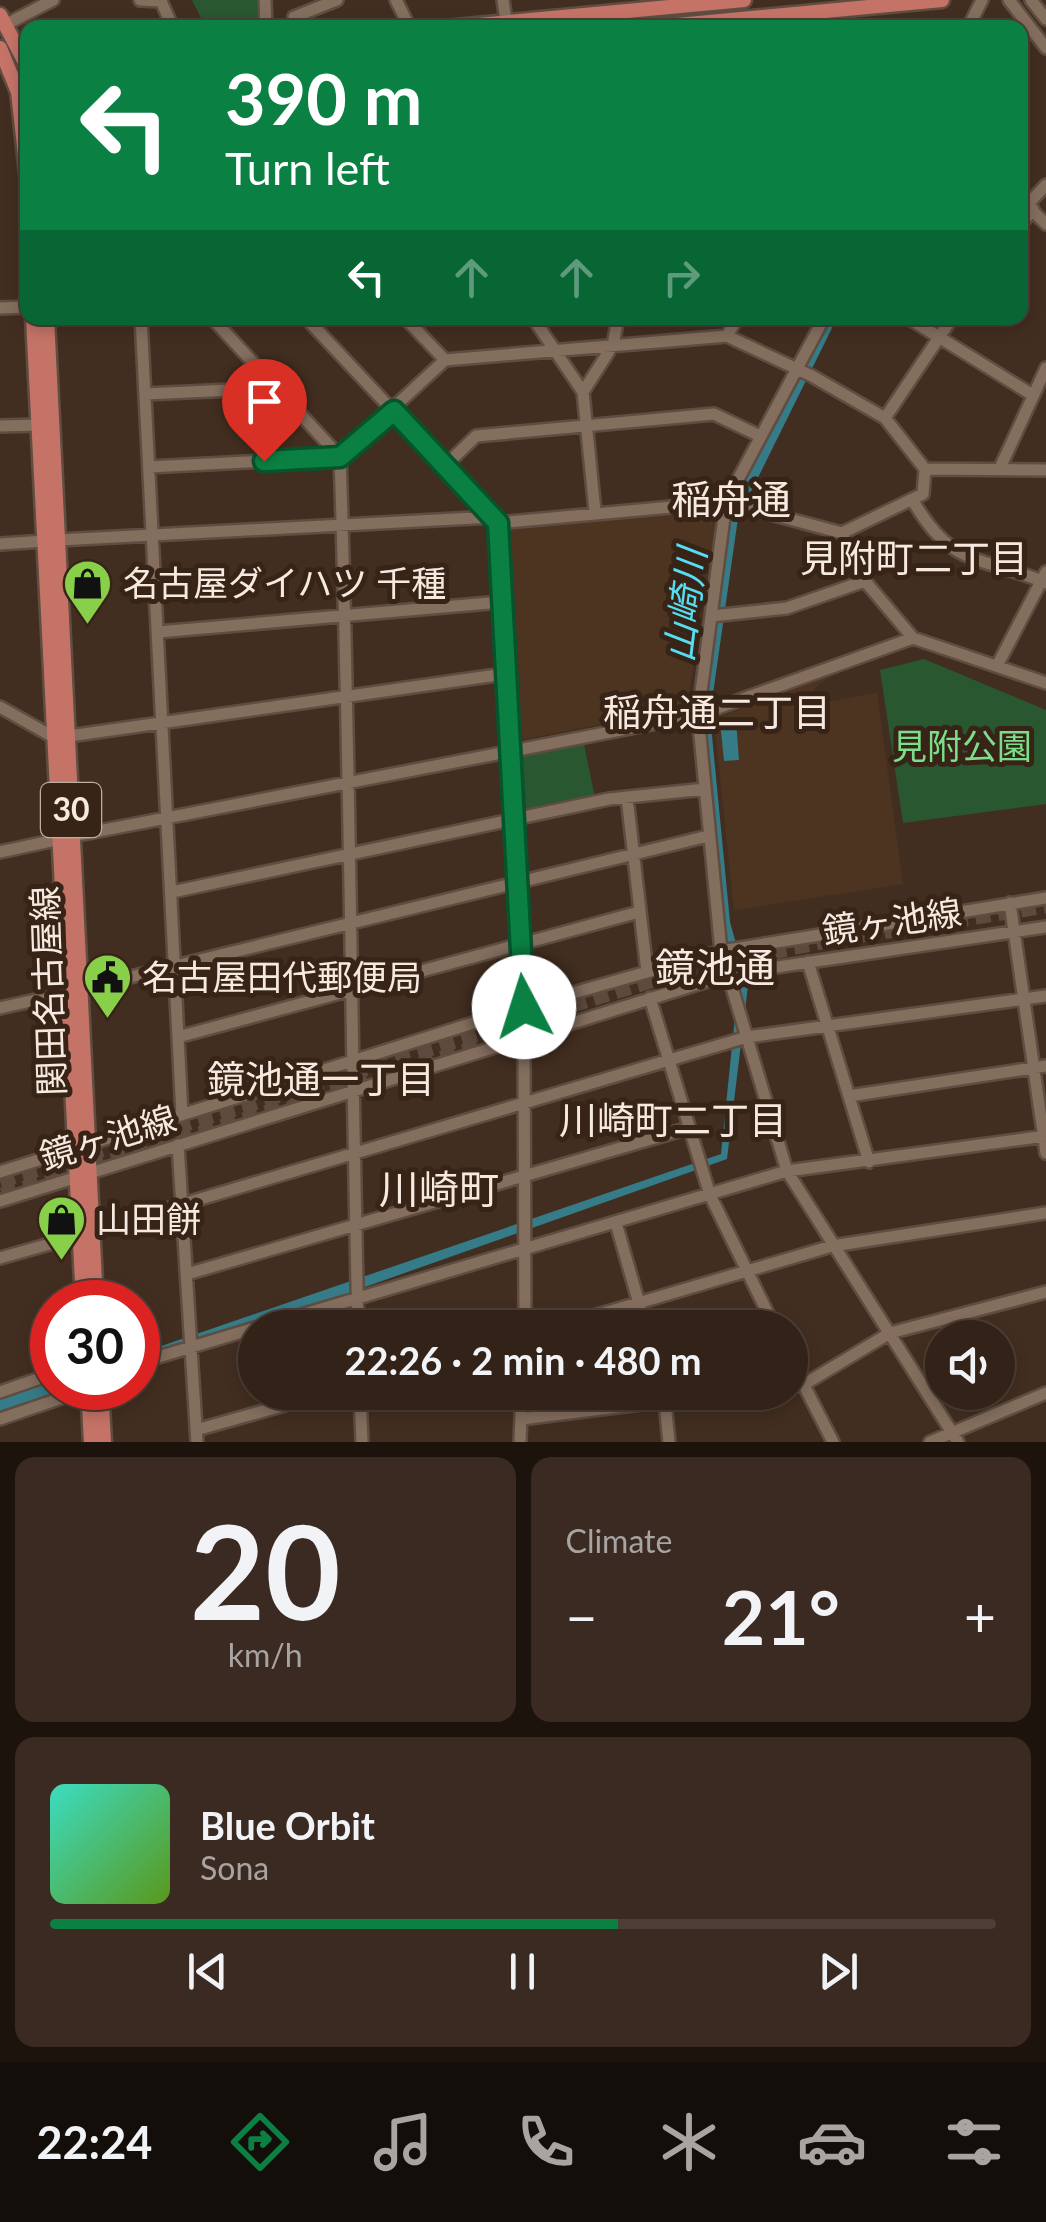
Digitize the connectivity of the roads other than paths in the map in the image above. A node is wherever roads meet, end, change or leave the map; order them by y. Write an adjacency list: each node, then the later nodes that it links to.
1 (54, 0): 11 (street)
2 (140, 0): 12 (street)
3 (338, 0): 13 (street)
4 (744, 0): 8 (main road)
5 (942, 0): 15 (main road)
6 (1009, 0): 16 (street)
7 (1031, 0): 10 (street)
8 (672, 3): 9 (main road)
9 (589, 7): 14 (main road)
10 (1046, 19)
11 (3, 20): 20 (main road)
12 (170, 20)
13 (294, 20)
14 (512, 20)
15 (734, 20)
16 (1024, 20)
17 (1028, 25): 19 (street)
18 (0, 48): 21 (main road)
19 (1046, 48)
20 (20, 54)
21 (4, 70)
22 (1046, 185): 23 (street)
23 (1028, 203)
24 (1028, 205): 25 (street)
25 (1046, 224)
26 (34, 325): 52 (main road, 関田名古屋線 / 30)
27 (48, 325): 68 (main road, 関田名古屋線 / 30)
28 (140, 325): 47 (street)
29 (218, 325): 43 (street)
30 (313, 325): 49 (street)
31 (412, 325): 42 (street)
32 (537, 325): 41 (street)
33 (617, 325): 40 (street)
34 (733, 325): 39 (street)
35 (820, 325): 45 (street)
36 (921, 325): 38 (street)
37 (947, 325): 38 (street)
38 (939, 335): 48 (street); 50 (street)
39 (727, 336): 40 (street); 45 (street)
40 (613, 345): 41 (street); 46 (street)
41 (552, 351): 42 (street); 46 (street)
42 (445, 360): 49 (street)
43 (254, 364): 47 (street); 55 (street)
44 (1046, 368): 48 (street)
45 (798, 369): 50 (street); 54 (street)
46 (583, 392): 53 (street)
47 (145, 394): 57 (street)
48 (1031, 394): 58 (street)
49 (394, 411): 55 (street); 56 (street)
50 (884, 418): 59 (street)
51 (0, 426): 52 (street)
52 (39, 426): 68 (main road, 関田名古屋線 / 30)
53 (588, 426): 54 (street); 56 (street); 63 (street)
54 (760, 436): 62 (street)
55 (340, 457): 57 (street); 65 (street)
56 (445, 466): 64 (street)
57 (149, 467): 66 (street)
58 (1000, 468): 59 (street); 60 (street)
59 (926, 469): 61 (street)
60 (1046, 470)
61 (912, 499): 67 (street); 70 (street)
62 (726, 502): 63 (street); 67 (street); 74 (street)
63 (594, 511): 64 (street)
64 (496, 520): 65 (street); 72 (street)
65 (342, 525): 66 (street); 73 (street)
66 (152, 533): 68 (street); 75 (street)
67 (842, 533): 71 (street)
68 (52, 541): 69 (street); 84 (main road, 関田名古屋線 / 30)
69 (0, 544)
70 (1044, 578): 77 (street)
71 (865, 582): 74 (street); 76 (street)
72 (501, 602): 73 (street); 78 (street)
73 (346, 616): 75 (street); 80 (street)
74 (712, 616): 82 (street)
75 (158, 632): 83 (street)
76 (913, 638): 77 (street); 82 (street)
77 (998, 664): 79 (street)
78 (504, 674): 80 (street); 85 (street)
79 (1046, 683)
80 (348, 696): 83 (street); 86 (street)
81 (0, 707): 84 (street)
82 (703, 713): 85 (street); 87 (street)
83 (163, 722): 84 (street); 89 (street)
84 (61, 737): 92 (main road, 関田名古屋線 / 30)
85 (510, 752): 86 (street); 90 (street)
86 (351, 784): 89 (street); 94 (street)
87 (705, 789): 88 (street); 91 (street)
88 (627, 797): 90 (street); 95 (street)
89 (169, 819): 92 (street); 97 (street)
90 (511, 822): 94 (street); 96 (street)
91 (708, 836): 95 (street); 105 (street)
92 (66, 838): 93 (street); 111 (main road, 関田名古屋線 / 30)
93 (0, 852)
94 (352, 854): 97 (street); 101 (street)
95 (632, 854): 96 (street); 100 (street)
96 (516, 884): 101 (street); 104 (street)
97 (172, 892): 107 (street)
98 (1046, 898): 99 (street, 鏡ヶ池線)
99 (1010, 904): 103 (street); 105 (street, 鏡ヶ池線)
100 (639, 912): 104 (street); 108 (street)
101 (352, 922): 107 (street); 110 (street)
102 (1046, 927): 103 (street, 鏡ヶ池線)
103 (1014, 932): 106 (street, 鏡ヶ池線); 114 (street)
104 (519, 944): 110 (street); 115 (street)
105 (722, 951): 108 (street, 鏡ヶ池線); 109 (street)
106 (808, 962): 109 (street, 鏡ヶ池線); 117 (street)
107 (175, 967): 111 (street); 119 (street)
108 (647, 972): 115 (street, 鏡ヶ池線)
109 (730, 974): 113 (street, 鏡ヶ池線); 120 (street)
110 (352, 990): 119 (street); 122 (street)
111 (74, 991): 116 (street); 130 (main road, 関田名古屋線 / 30)
112 (1046, 996): 114 (street)
113 (650, 998): 118 (street, 鏡ヶ池線); 121 (street)
114 (1023, 999): 117 (street); 123 (street)
115 (524, 1007): 122 (street, 鏡ヶ池線)
116 (0, 1008)
117 (826, 1028): 120 (street); 125 (street)
118 (524, 1036): 124 (street, 鏡ヶ池線); 126 (street)
119 (178, 1037): 127 (street)
120 (746, 1037): 121 (street); 136 (street)
121 (671, 1061): 126 (street); 128 (street)
122 (353, 1063): 124 (street); 127 (street, 鏡ヶ池線)
123 (1040, 1067): 125 (street); 129 (street)
124 (352, 1092): 131 (street, 鏡ヶ池線); 132 (street)
125 (849, 1096): 134 (street)
126 (524, 1106): 132 (street); 138 (street)
127 (182, 1115): 130 (street, 鏡ヶ池線)
128 (689, 1128): 138 (street); 139 (street)
129 (1045, 1136): 133 (street); 134 (street)
130 (79, 1145): 135 (street, 鏡ヶ池線); 137 (main road, 関田名古屋線 / 30)
131 (178, 1145): 137 (street, 鏡ヶ池線); 141 (street)
132 (352, 1154): 141 (street); 144 (street)
133 (1046, 1154)
134 (869, 1162): 136 (street)
135 (0, 1172)
136 (788, 1172): 139 (street); 146 (street)
137 (81, 1175): 140 (street, 鏡ヶ池線); 145 (main road, 関田名古屋線 / 30)
138 (525, 1178): 144 (street); 147 (street)
139 (710, 1195): 143 (street); 149 (street)
140 (0, 1201)
141 (181, 1204): 145 (street); 150 (street)
142 (1046, 1213): 146 (street)
143 (616, 1223): 147 (street); 155 (street)
144 (356, 1225): 150 (street); 154 (street)
145 (85, 1233): 148 (street); 151 (main road, 関田名古屋線 / 30); 152 (main road, 関田名古屋線 / 30)
146 (832, 1246): 149 (street); 163 (street)
147 (526, 1250): 154 (street); 158 (street)
148 (0, 1258)
149 (747, 1269): 155 (street); 161 (street)
150 (187, 1274): 164 (street)
151 (83, 1280)
152 (92, 1280)
153 (1046, 1292): 163 (street)
154 (357, 1298): 156 (street); 157 (street)
155 (639, 1302): 159 (street); 160 (street)
156 (317, 1310)
157 (357, 1310)
158 (525, 1310)
159 (613, 1310)
160 (641, 1310)
161 (766, 1310)
162 (238, 1333): 164 (street)
163 (890, 1333): 166 (street); 181 (street)
164 (191, 1347): 165 (street); 182 (street)
165 (160, 1356)
166 (808, 1378)
167 (30, 1382): 168 (street)
168 (0, 1392)
169 (1046, 1393): 181 (street)
170 (808, 1403): 188 (street)
171 (30, 1409): 179 (street)
172 (92, 1410): 183 (main road)
173 (97, 1410): 184 (main road)
174 (275, 1410): 182 (street)
175 (361, 1410): 185 (street)
176 (521, 1410): 180 (street)
177 (584, 1410): 180 (street)
178 (666, 1410): 187 (street)
179 (0, 1419)
180 (521, 1420): 186 (street)
181 (950, 1430): 189 (street); 190 (street)
182 (196, 1436)
183 (91, 1442)
184 (104, 1442)
185 (362, 1442)
186 (520, 1442)
187 (669, 1442)
188 (833, 1442)
189 (930, 1442)
190 (958, 1442)

